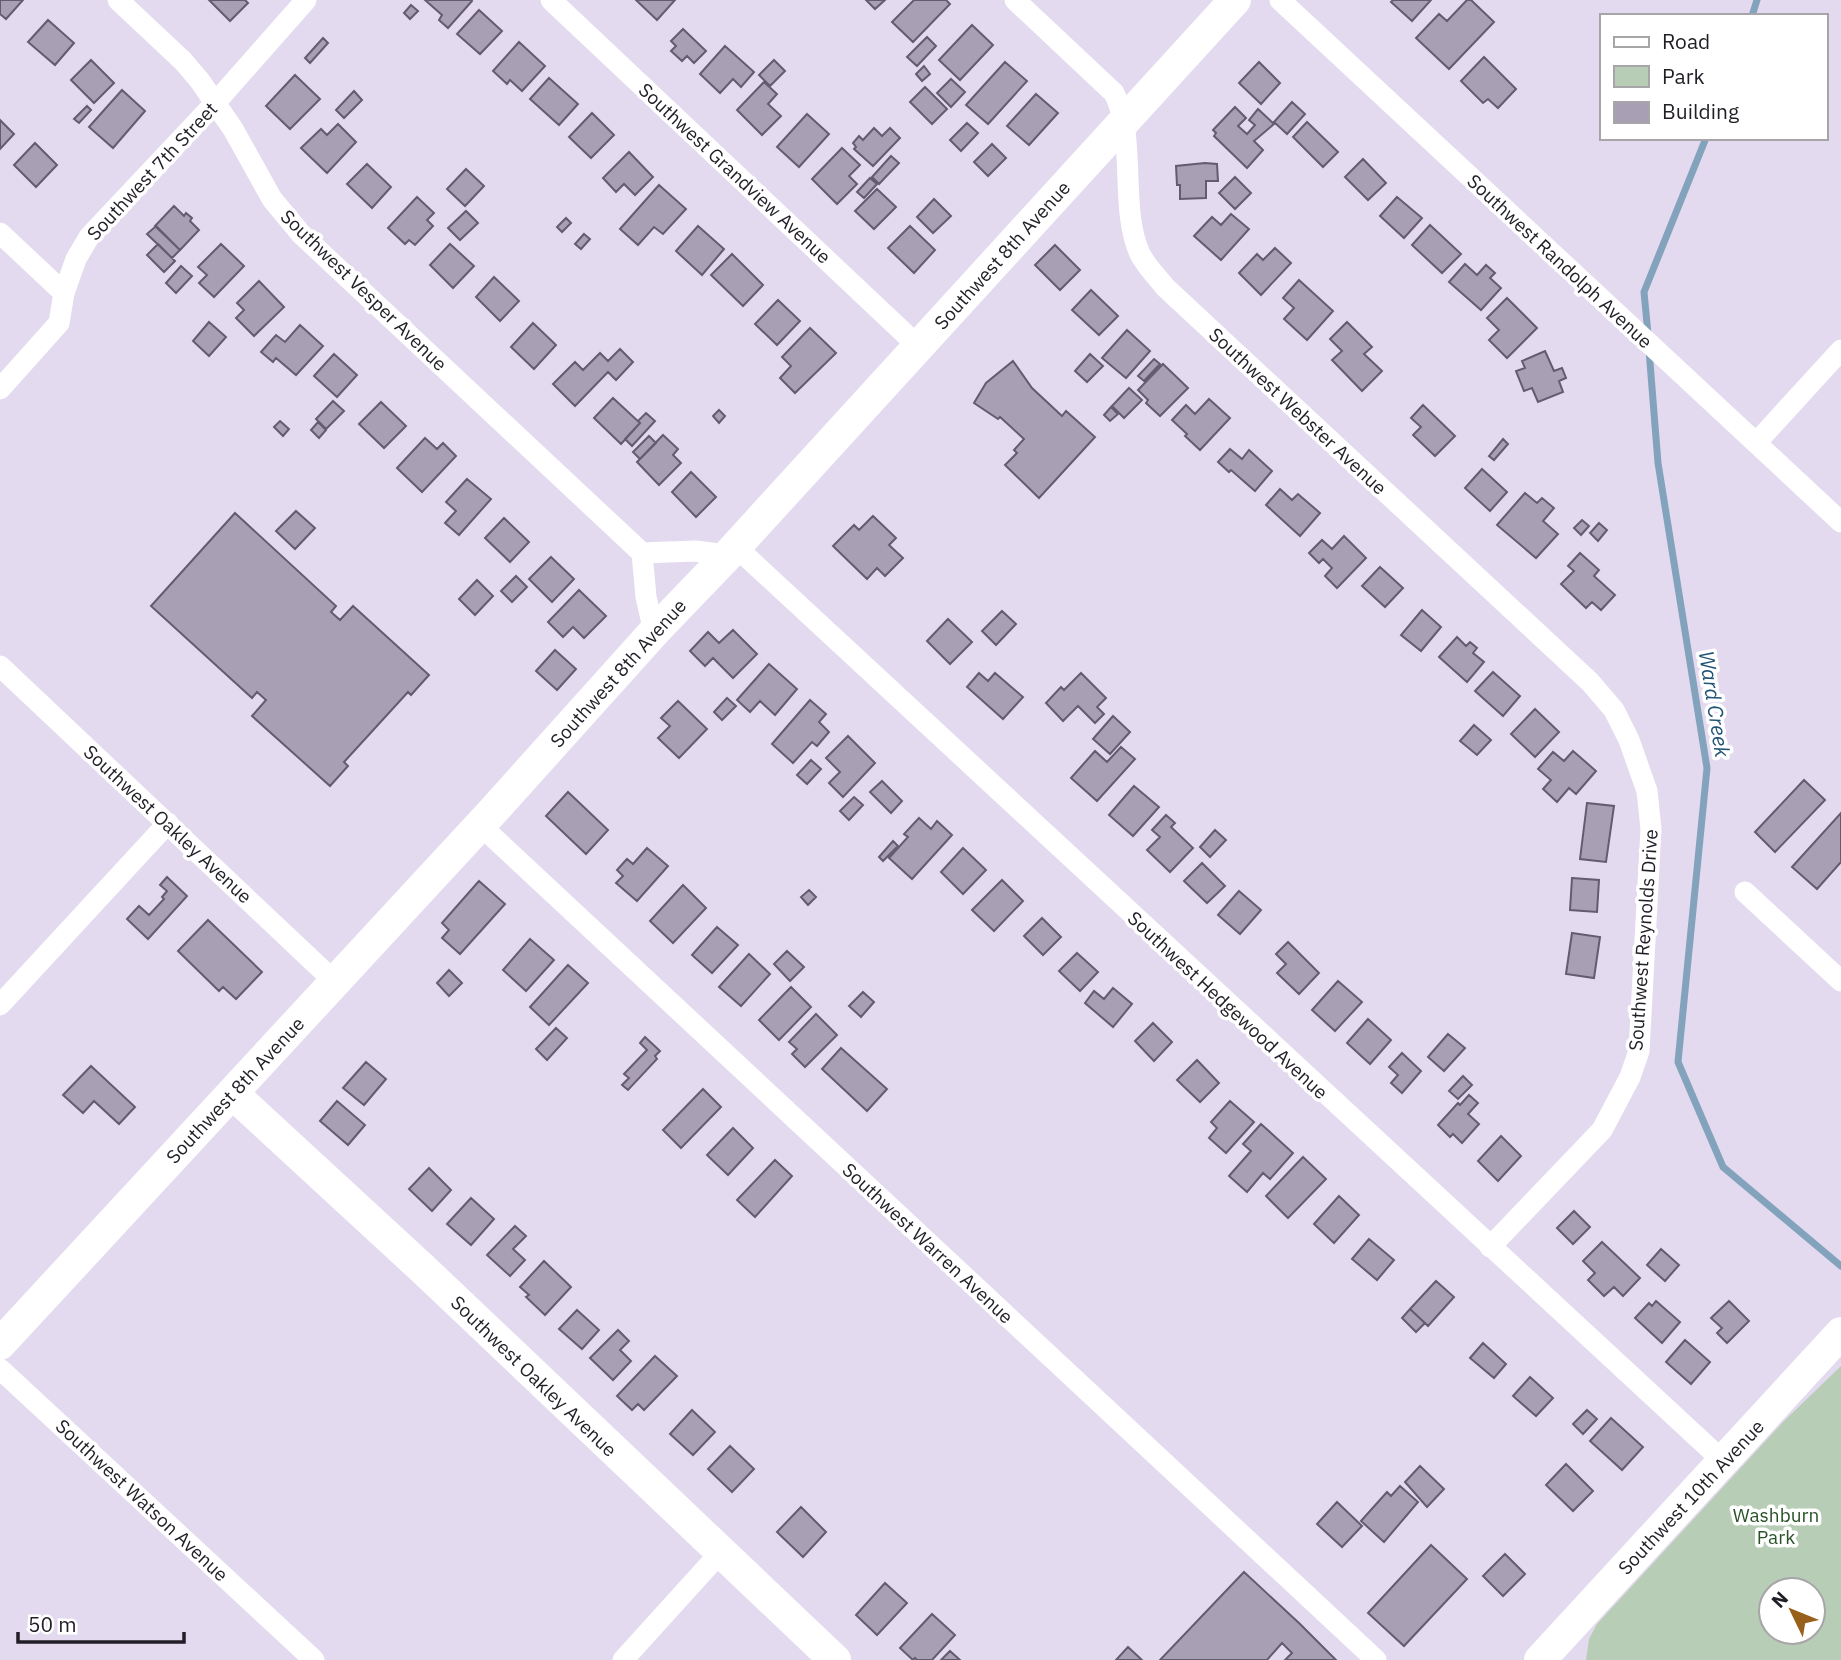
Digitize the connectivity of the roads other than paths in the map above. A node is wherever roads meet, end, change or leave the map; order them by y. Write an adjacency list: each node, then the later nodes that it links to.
1 (118, 0): 7 (street, Southwest Vesper Avenue)
2 (306, 0): 7 (street, Southwest 7th Street)
3 (551, 0): 11 (street, Southwest Grandview Avenue)
4 (1015, 0): 8 (street, Southwest Webster Avenue)
5 (1235, 0): 8 (street, Southwest 8th Avenue)
6 (1280, 0): 14 (street, Southwest Randolph Avenue)
7 (216, 102): 10 (street, Southwest 7th Street); 17 (street, Southwest Vesper Avenue)
8 (1123, 122): 11 (street, Southwest 8th Avenue); 20 (street, Southwest Webster Avenue)
9 (0, 233): 10 (street)
10 (64, 293): 13 (street, Southwest 7th Street)
11 (919, 347): 16 (street, Southwest 8th Avenue)
12 (1841, 350): 14 (street)
13 (0, 389)
14 (1756, 443): 15 (street, Southwest Randolph Avenue)
15 (1841, 522)
16 (731, 550): 17 (street); 18 (street, Southwest 8th Avenue); 28 (street, Southwest Hedgewood Avenue)
17 (642, 553): 18 (street)
18 (654, 632): 22 (street, Southwest 8th Avenue)
19 (0, 666): 21 (street, Southwest Oakley Avenue)
20 (1647, 791): 28 (street, Southwest Reynolds Drive)
21 (168, 823): 25 (street, Southwest Oakley Avenue); 26 (street)
22 (480, 825): 25 (street, Southwest 8th Avenue); 37 (street, Southwest Warren Avenue)
23 (1745, 892): 24 (street)
24 (1841, 981)
25 (335, 982): 27 (street, Southwest 8th Avenue)
26 (0, 1005)
27 (232, 1093): 30 (street, Southwest 8th Avenue); 33 (street, Southwest Oakley Avenue)
28 (1490, 1247): 32 (street, Southwest Hedgewood Avenue)
29 (1841, 1333): 32 (street, Southwest 10th Avenue)
30 (0, 1344)
31 (0, 1369): 34 (street, Southwest Watson Avenue)
32 (1723, 1461): 38 (street, Southwest 10th Avenue)
33 (720, 1553): 35 (street); 36 (street, Southwest Oakley Avenue)
34 (314, 1660)
35 (623, 1660)
36 (835, 1660)
37 (1376, 1660)
38 (1540, 1660)

